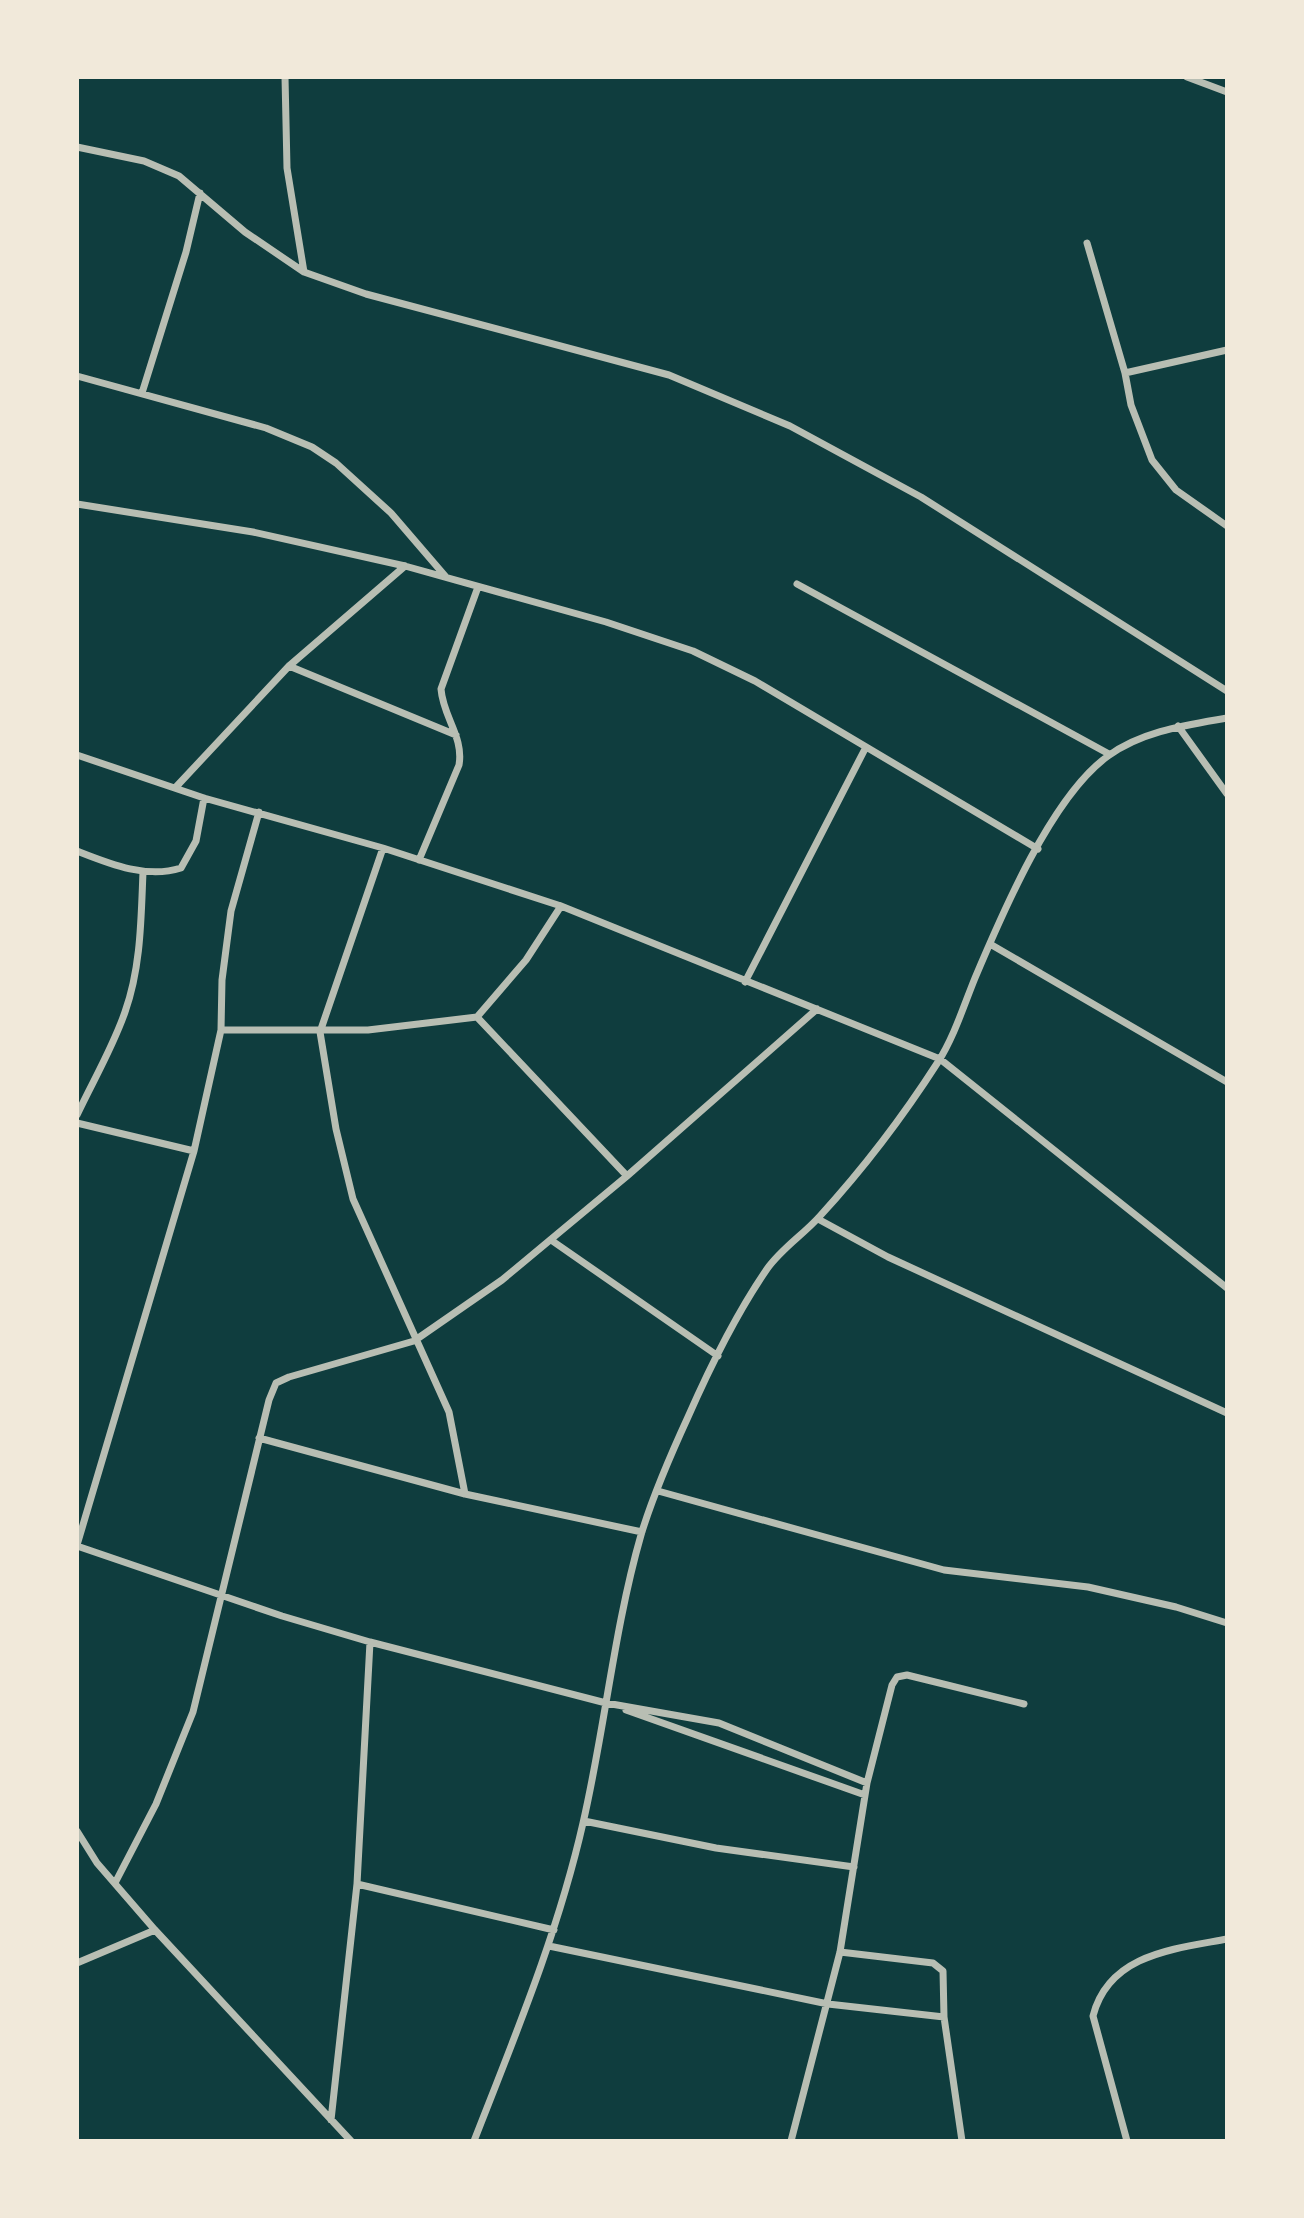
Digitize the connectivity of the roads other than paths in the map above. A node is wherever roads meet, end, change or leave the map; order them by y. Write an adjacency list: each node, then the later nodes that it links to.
1 (285, 77): 7 (street)
2 (1187, 77): 3 (street)
3 (1227, 92)
4 (77, 147): 5 (street)
5 (200, 193): 7 (street); 11 (street)
6 (1087, 243): 9 (street)
7 (304, 272): 19 (street)
8 (1227, 350): 9 (street)
9 (1125, 373): 13 (street)
10 (77, 376): 11 (street)
11 (142, 393): 15 (street)
12 (77, 504): 14 (street)
13 (1227, 526)
14 (405, 566): 15 (street); 18 (street)
15 (446, 577): 17 (street)
16 (797, 584): 24 (street)
17 (478, 587): 22 (street); 23 (street)
18 (289, 666): 22 (street); 26 (street)
19 (1227, 691)
20 (1227, 718): 21 (street)
21 (1178, 726): 24 (street); 27 (street)
22 (456, 735): 33 (street)
23 (866, 747): 31 (street); 37 (street)
24 (1110, 754): 31 (street)
25 (77, 755): 26 (street)
26 (175, 788): 28 (street)
27 (1227, 794)
28 (204, 798): 29 (street); 34 (street)
29 (259, 812): 30 (street); 40 (street)
30 (383, 848): 33 (street); 41 (street)
31 (1038, 849): 36 (street)
32 (77, 851): 34 (street)
33 (419, 860): 35 (street)
34 (143, 872): 44 (street)
35 (561, 906): 37 (street); 39 (street)
36 (990, 944): 42 (street); 43 (street)
37 (745, 982): 38 (street)
38 (817, 1009): 42 (street); 47 (street)
39 (477, 1017): 41 (street); 47 (street)
40 (221, 1030): 41 (street); 46 (street)
41 (320, 1032): 51 (street)
42 (940, 1059): 48 (street); 50 (street)
43 (1227, 1082)
44 (77, 1115)
45 (77, 1123): 46 (street)
46 (194, 1152): 58 (street)
47 (627, 1176): 49 (street)
48 (818, 1219): 52 (street); 53 (street)
49 (551, 1240): 51 (street); 52 (street)
50 (1227, 1289)
51 (414, 1341): 54 (street); 56 (street)
52 (718, 1356): 55 (street)
53 (1227, 1413)
54 (259, 1438): 56 (street); 59 (street)
55 (658, 1491): 57 (street); 60 (street)
56 (465, 1494): 57 (street)
57 (642, 1532): 62 (street)
58 (77, 1545): 59 (street)
59 (219, 1595): 61 (street); 69 (street)
60 (1227, 1623)
61 (370, 1642): 62 (street); 70 (street)
62 (606, 1703): 64 (street); 65 (street); 66 (street)
63 (1024, 1704): 64 (street)
64 (867, 1783): 65 (street)
65 (865, 1795): 68 (street)
66 (584, 1821): 68 (street); 72 (street)
67 (77, 1831): 69 (street)
68 (853, 1867): 75 (street)
69 (115, 1883): 71 (street)
70 (357, 1884): 72 (street); 79 (street)
71 (155, 1930): 76 (street); 79 (street)
72 (554, 1930): 74 (street)
73 (1227, 1939): 84 (street)
74 (549, 1946): 77 (street); 81 (street)
75 (840, 1952): 77 (street); 78 (street)
76 (77, 1963)
77 (828, 2004): 78 (street); 82 (street)
78 (944, 2017): 83 (street)
79 (331, 2120): 80 (street)
80 (351, 2141)
81 (474, 2141)
82 (791, 2141)
83 (962, 2141)
84 (1127, 2141)

